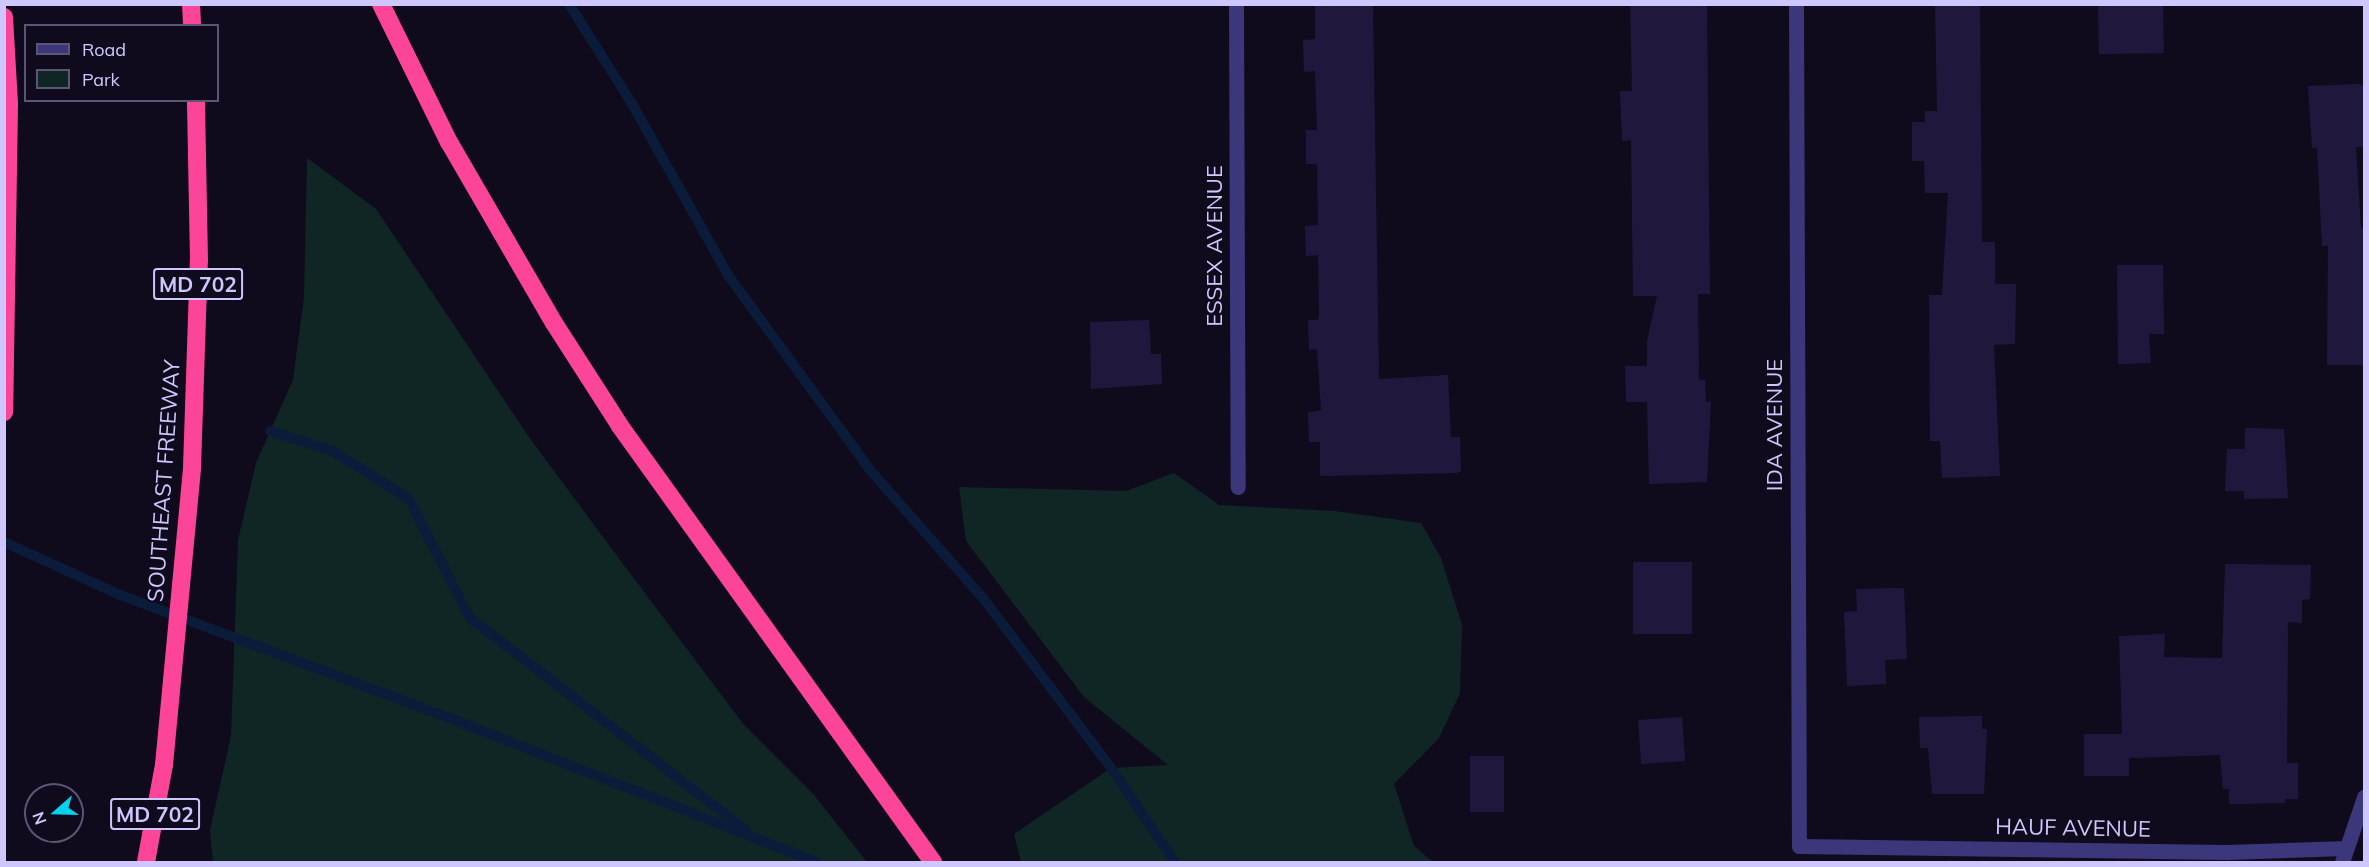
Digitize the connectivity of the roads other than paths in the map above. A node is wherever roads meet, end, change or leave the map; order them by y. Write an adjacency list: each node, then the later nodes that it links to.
1 (191, 4): 6 (highway)
2 (381, 4): 14 (highway)
3 (1236, 4): 9 (street, ESSEX AVENUE)
4 (1796, 4): 11 (street, IDA AVENUE)
5 (4, 17): 8 (highway)
6 (192, 24)
7 (196, 102): 13 (highway, SOUTHEAST FREEWAY / MD 702)
8 (4, 412)
9 (1238, 487)
10 (2364, 797): 12 (street)
11 (1799, 846): 12 (street, HAUF AVENUE)
12 (2344, 855)
13 (146, 862)
14 (933, 862)

